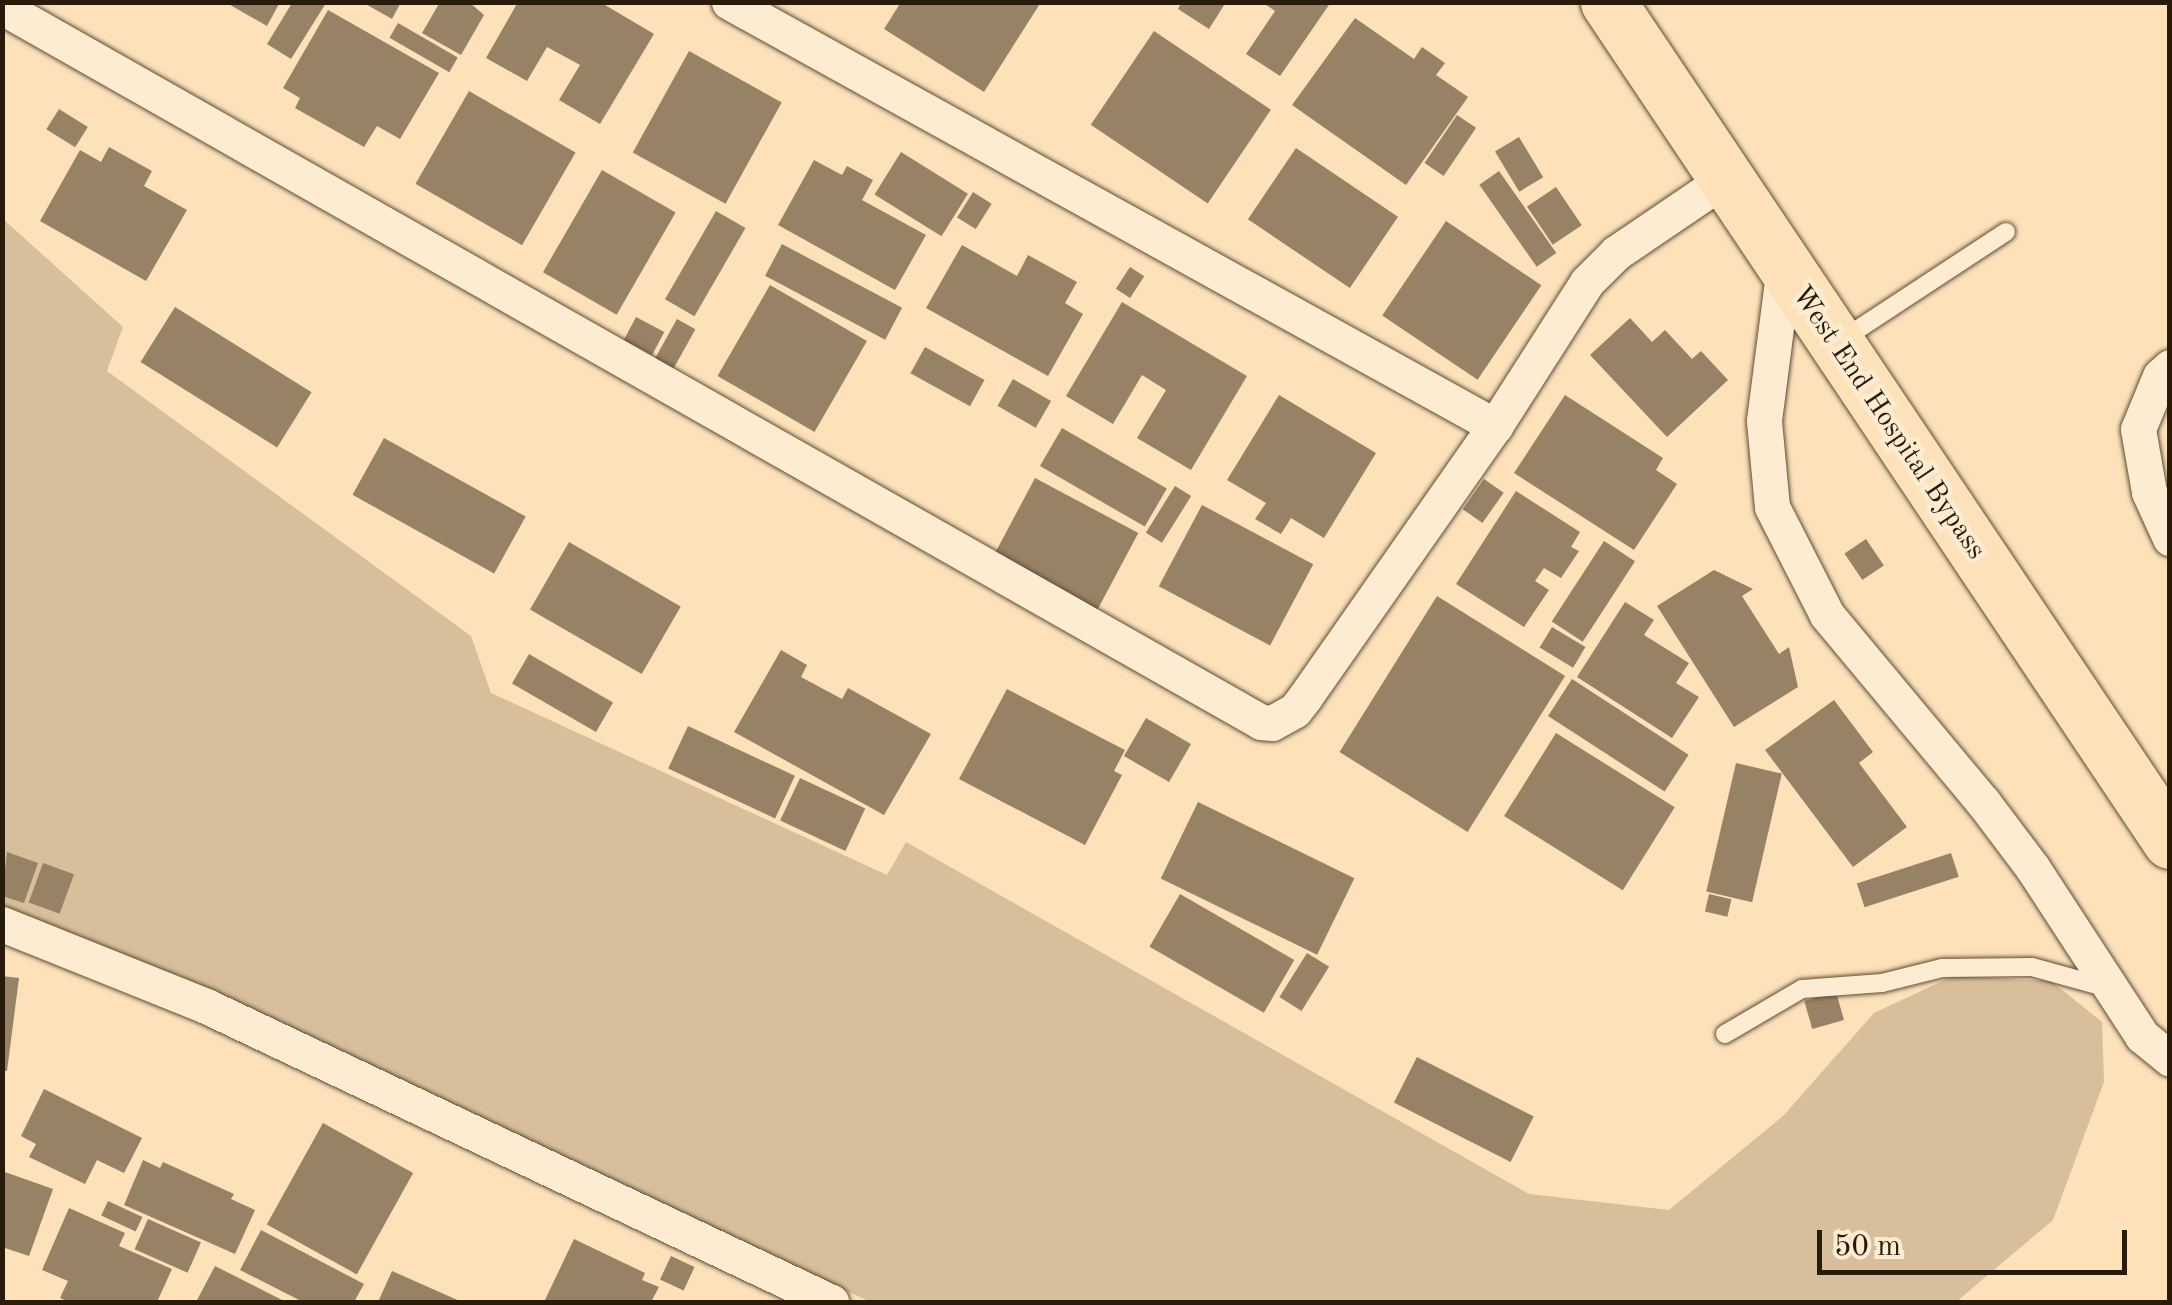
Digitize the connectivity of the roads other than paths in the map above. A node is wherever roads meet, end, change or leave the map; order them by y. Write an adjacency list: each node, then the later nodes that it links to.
1 (728, 2): 9 (street)
2 (1608, 2): 4 (highway, West End Hospital Bypass)
3 (2, 7): 9 (street)
4 (1725, 179): 6 (highway, West End Hospital Bypass); 9 (street)
5 (2006, 232): 7 (lane)
6 (1784, 266): 7 (highway, West End Hospital Bypass); 13 (street)
7 (1835, 344): 11 (highway, West End Hospital Bypass)
8 (2170, 367): 10 (street)
9 (1494, 426)
10 (2170, 538)
11 (2170, 841)
12 (2, 924): 16 (street)
13 (2108, 988): 14 (lane); 15 (street)
14 (1725, 1034)
15 (2170, 1059)
16 (831, 1302)

